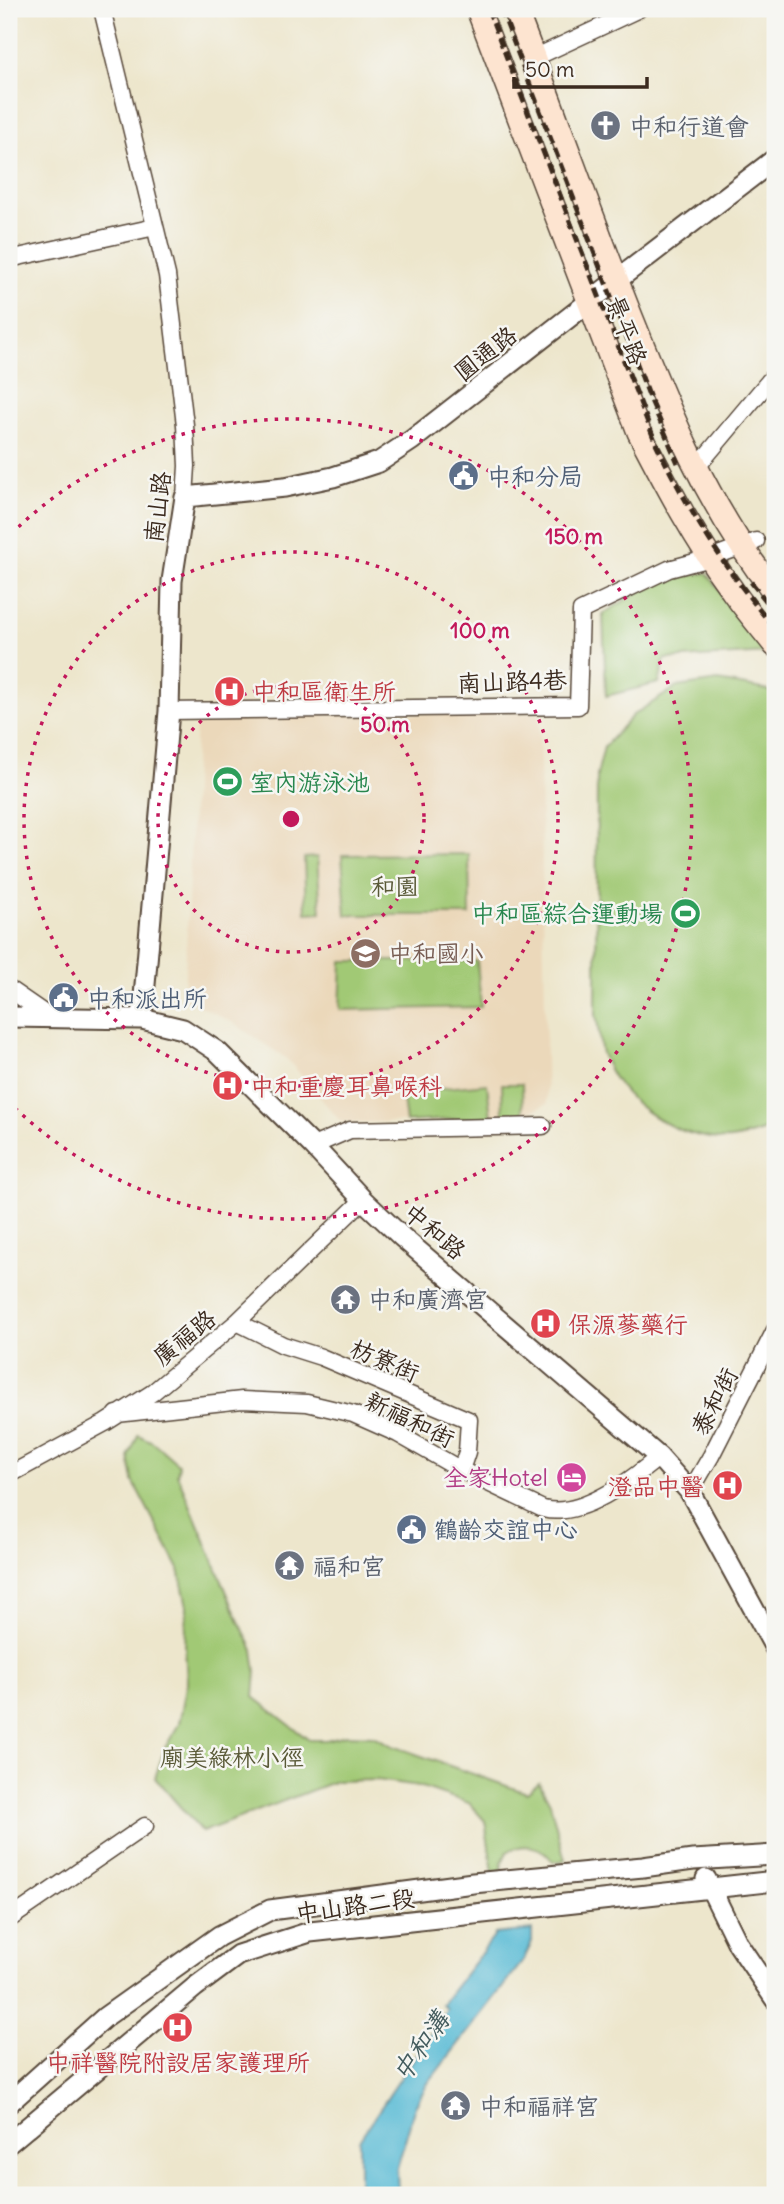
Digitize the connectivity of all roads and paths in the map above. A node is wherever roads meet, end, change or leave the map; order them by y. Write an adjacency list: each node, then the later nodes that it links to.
1 (102, 9): 7 (street, 南山路)
2 (478, 9): 10 (main road, 景平路)
3 (515, 9): 5 (main road, 景平路)
4 (639, 9): 5 (street)
5 (534, 58): 9 (main road, 景平路)
6 (775, 159): 9 (street, 圓通路)
7 (155, 226): 8 (street); 13 (street, 南山路)
8 (9, 259)
9 (617, 280): 10 (street, 圓通路); 12 (main road, 景平路)
10 (589, 303): 13 (street, 圓通路); 15 (main road, 景平路)
11 (775, 374): 12 (street)
12 (696, 468): 14 (main road, 景平路)
13 (184, 497): 18 (street, 南山路)
14 (749, 544): 15 (street, 南山路4巷); 16 (main road, 景平路)
15 (710, 558): 17 (main road, 景平路); 18 (street, 南山路4巷)
16 (775, 593)
17 (775, 645)
18 (169, 711): 22 (street, 南山路)
19 (9, 989): 21 (street)
20 (9, 1017): 21 (street, 中和路)
21 (51, 1018): 22 (street, 中和路)
22 (142, 1019): 24 (street, 中和路)
23 (543, 1126): 24 (street)
24 (313, 1146): 25 (street, 中和路)
25 (363, 1200): 26 (street, 廣福路); 29 (street, 中和路)
26 (237, 1322): 28 (street, 廣福路); 30 (street, 枋寮街)
27 (775, 1330): 32 (street, 泰和街)
28 (117, 1414): 30 (street, 新福和街); 31 (street, 廣福路)
29 (660, 1457): 30 (street, 新福和街); 32 (street, 中和路)
30 (461, 1470)
31 (9, 1475)
32 (690, 1492): 33 (street, 中和路)
33 (775, 1648)
34 (145, 1826): 39 (street)
35 (775, 1855): 36 (street, 中山路二段)
36 (693, 1860): 38 (street); 41 (street, 中山路二段)
37 (775, 1881): 38 (street, 中山路二段)
38 (712, 1888): 40 (street); 42 (street, 中山路二段)
39 (11, 1918)
40 (775, 1999)
41 (9, 2103)
42 (9, 2143)

